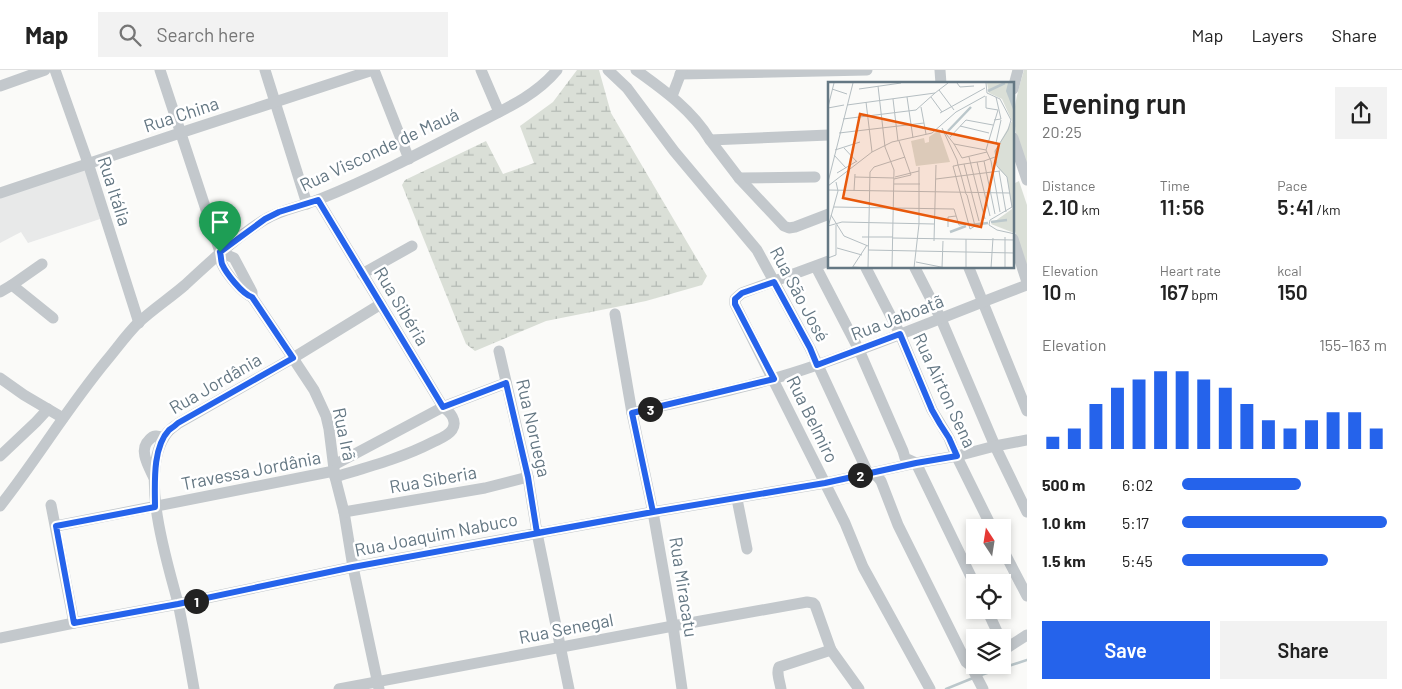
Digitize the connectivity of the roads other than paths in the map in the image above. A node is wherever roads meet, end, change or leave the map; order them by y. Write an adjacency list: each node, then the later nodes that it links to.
1 (45, 70): 14 (street)
2 (55, 70): 23 (street, Rua Itália)
3 (160, 70): 18 (street, Rua Irã)
4 (265, 70): 16 (street)
5 (373, 70): 16 (street, Rua China); 22 (street)
6 (481, 70): 17 (street)
7 (557, 70): 17 (street, Rua Visconde de Mauá)
8 (608, 70): 42 (street, Rua São José)
9 (636, 70): 15 (street)
10 (867, 70): 12 (street)
11 (1018, 70): 13 (street)
12 (681, 72): 15 (street)
13 (1014, 85)
14 (0, 86)
15 (672, 96): 20 (street)
16 (276, 102): 18 (street, Rua China); 30 (street)
17 (499, 112): 22 (street, Rua Visconde de Mauá)
18 (180, 132): 23 (street, Rua China); 34 (street, Rua Irã)
19 (828, 135): 20 (street)
20 (707, 136): 26 (street)
21 (1014, 144): 24 (street)
22 (409, 159): 29 (street, Rua Visconde de Mauá)
23 (88, 163): 28 (street, Rua China); 51 (street, Rua Itália)
24 (1018, 169): 27 (street)
25 (815, 177): 26 (street)
26 (739, 178): 31 (street)
27 (1027, 180)
28 (0, 193)
29 (318, 200): 30 (street, Rua Visconde de Mauá); 41 (street, Rua Sibéria)
30 (307, 204): 34 (street, Rua Visconde de Mauá)
31 (828, 215)
32 (1014, 242): 43 (street)
33 (412, 246): 41 (street)
34 (220, 252): 51 (street, Rua Visconde de Mauá); 55 (street, Rua Irã)
35 (828, 261): 37 (street)
36 (42, 264): 44 (street)
37 (816, 266): 42 (street); 53 (street)
38 (867, 269): 52 (street, Rua Airton Sena)
39 (916, 269): 50 (street)
40 (969, 269): 46 (street)
41 (362, 274): 47 (street, Rua Sibéria)
42 (774, 282): 56 (street, Rua São José); 58 (street, Rua Belmiro)
43 (1027, 284): 46 (street, Rua Jaboatã)
44 (12, 285): 45 (street); 49 (street)
45 (0, 292)
46 (982, 302): 50 (street, Rua Jaboatã); 62 (street)
47 (381, 304): 55 (street, Rua Jordânia); 60 (street, Rua Sibéria)
48 (615, 314): 63 (street, Rua Miracatu)
49 (53, 318)
50 (941, 319): 52 (street, Rua Jaboatã); 68 (street)
51 (138, 323): 64 (street, Rua Visconde de Mauá)
52 (900, 334): 53 (street, Rua Jaboatã); 70 (street, Rua Airton Sena)
53 (859, 350): 56 (street, Rua Jaboatã); 71 (street)
54 (499, 351): 59 (street, Rua Noruega)
55 (293, 358): 72 (street, Rua Irã); 79 (street, Rua Jordânia)
56 (817, 365): 58 (street, Rua Jaboatã); 73 (street, Rua São José)
57 (0, 378): 61 (street)
58 (774, 379): 63 (street, Rua Jaboatã); 75 (street, Rua Belmiro)
59 (506, 383): 60 (street); 74 (street, Rua Noruega)
60 (443, 407): 65 (street, Rua Sibéria); 72 (street)
61 (48, 409): 64 (street); 66 (street)
62 (1027, 410)
63 (632, 413): 81 (street, Rua Miracatu)
64 (63, 418): 66 (street, Rua Visconde de Mauá)
65 (453, 429): 72 (street, Rua Siberia)
66 (35, 438): 69 (street); 78 (street, Rua Visconde de Mauá)
67 (1027, 440): 68 (street, Rua Joaquim Nabuco)
68 (995, 446): 70 (street, Rua Joaquim Nabuco); 82 (street)
69 (0, 456)
70 (957, 456): 71 (street, Rua Joaquim Nabuco); 83 (street, Rua Airton Sena)
71 (916, 463): 73 (street, Rua Joaquim Nabuco); 89 (street)
72 (334, 471): 79 (street, Travessa Jordânia); 80 (street, Rua Irã)
73 (868, 473): 75 (street, Rua Joaquim Nabuco); 99 (street, Rua São José)
74 (528, 477): 80 (street, Rua Siberia); 85 (street, Rua Noruega)
75 (825, 483): 76 (street, Rua Joaquim Nabuco); 108 (street, Rua Belmiro)
76 (737, 499): 81 (street, Rua Joaquim Nabuco); 86 (street)
77 (51, 504): 84 (street)
78 (0, 506)
79 (155, 507): 84 (street, Travessa Jordânia); 91 (street, Rua Jordânia)
80 (344, 512): 88 (street, Rua Irã)
81 (653, 512): 85 (street, Rua Joaquim Nabuco); 93 (street, Rua Miracatu)
82 (1027, 512)
83 (988, 519)
84 (56, 526): 92 (street)
85 (537, 533): 88 (street, Rua Joaquim Nabuco); 97 (street, Rua Noruega)
86 (747, 549)
87 (1010, 564): 90 (street)
88 (353, 567): 91 (street, Rua Joaquim Nabuco); 101 (street, Rua Irã)
89 (970, 574)
90 (1027, 596)
91 (178, 604): 92 (street, Rua Joaquim Nabuco); 102 (street, Rua Jordânia)
92 (74, 623): 94 (street, Rua Joaquim Nabuco)
93 (673, 626): 97 (street, Rua Senegal); 98 (street, Rua Senegal); 105 (street, Rua Miracatu)
94 (0, 638)
95 (1025, 639): 96 (street)
96 (1011, 644)
97 (561, 647): 101 (street, Rua Senegal); 104 (street, Rua Noruega)
98 (831, 650): 106 (street); 107 (street)
99 (966, 662)
100 (977, 674): 109 (street, Rua São José)
101 (378, 685): 103 (street, Rua Senegal)
102 (194, 689)
103 (339, 689)
104 (569, 689)
105 (682, 689)
106 (781, 689)
107 (859, 689)
108 (929, 689)
109 (983, 689)

